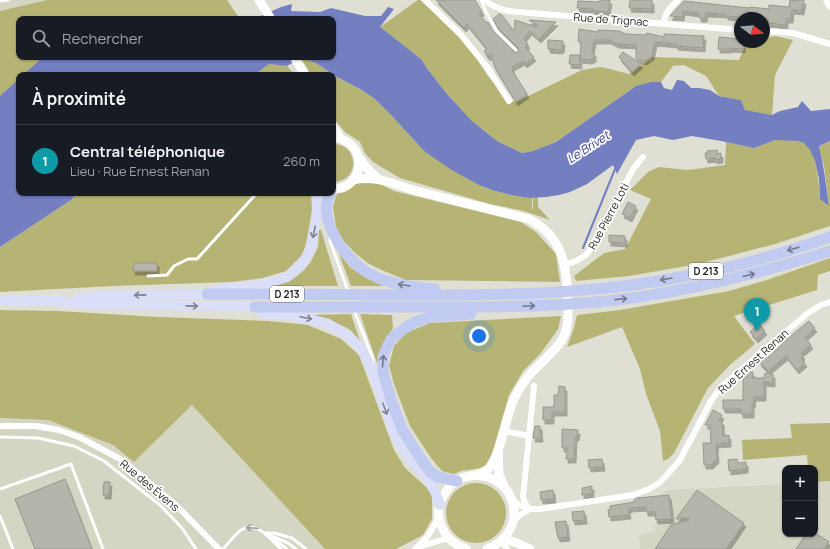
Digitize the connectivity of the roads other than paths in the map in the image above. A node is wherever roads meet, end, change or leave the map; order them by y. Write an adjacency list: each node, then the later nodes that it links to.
1 (8, 0): 8 (lane)
2 (425, 0): 18 (street)
3 (481, 0): 15 (lane)
4 (484, 0): 11 (street, Rue de Trignac)
5 (676, 0): 11 (street)
6 (828, 0): 9 (main road)
7 (260, 1): 10 (main road)
8 (0, 2)
9 (830, 5)
10 (269, 16)
11 (664, 24): 12 (street, Rue de Trignac)
12 (734, 30)
13 (770, 31): 14 (street)
14 (830, 44)
15 (516, 50)
16 (296, 60): 17 (main road)
17 (303, 72)
18 (509, 101)
19 (337, 138): 20 (main road)
20 (358, 156): 22 (main road); 23 (main road)
21 (643, 156): 31 (street, Rue Pierre Loti)
22 (378, 179): 23 (main road); 31 (main road)
23 (353, 180): 24 (main road)
24 (336, 189)
25 (254, 196): 32 (lane)
26 (316, 196): 33 (main road, one-way to 33)
27 (329, 196): 28 (highway)
28 (330, 226): 34 (highway, one-way to 28); 35 (lane)
29 (830, 237): 34 (highway, D 213, one-way to 34)
30 (830, 251): 41 (highway, D 213, one-way to 30)
31 (565, 265): 45 (main road)
32 (148, 276)
33 (207, 294): 35 (highway, D 213); 37 (main road, D 213, one-way to 37)
34 (497, 294): 35 (highway, D 213)
35 (349, 295): 40 (lane)
36 (0, 301): 37 (main road, D 213)
37 (55, 301): 39 (main road, D 213, one-way to 39)
38 (830, 302): 55 (street, Rue Ernest Renan)
39 (255, 307): 40 (highway, D 213); 42 (main road, one-way to 42)
40 (353, 307): 41 (highway, D 213); 42 (lane)
41 (497, 307): 50 (highway, one-way to 41)
42 (373, 372): 54 (main road, one-way to 54)
43 (534, 386): 46 (street)
44 (0, 426): 68 (street, Rue des Évens)
45 (504, 432): 46 (street); 48 (main road)
46 (529, 436): 55 (street)
47 (0, 437): 67 (lane)
48 (498, 452): 49 (main road); 51 (main road)
49 (477, 475): 50 (main road); 51 (main road)
50 (457, 481): 54 (main road)
51 (504, 487): 53 (main road)
52 (0, 489): 66 (lane)
53 (512, 499): 55 (street); 58 (main road)
54 (440, 505): 57 (main road)
55 (530, 509): 58 (street)
56 (0, 516): 65 (lane)
57 (439, 517): 60 (main road); 63 (street)
58 (513, 524): 61 (main road); 64 (main road)
59 (265, 533): 69 (lane, one-way to 69); 70 (lane); 71 (lane); 72 (lane); 73 (lane)
60 (448, 538): 62 (main road); 63 (street)
61 (504, 543): 64 (main road); 75 (main road)
62 (457, 547): 74 (main road)
63 (416, 548)
64 (528, 548)
65 (13, 549)
66 (103, 549)
67 (196, 549)
68 (219, 549)
69 (223, 549)
70 (281, 549)
71 (287, 549)
72 (296, 549)
73 (306, 549)
74 (466, 549)
75 (487, 549)

